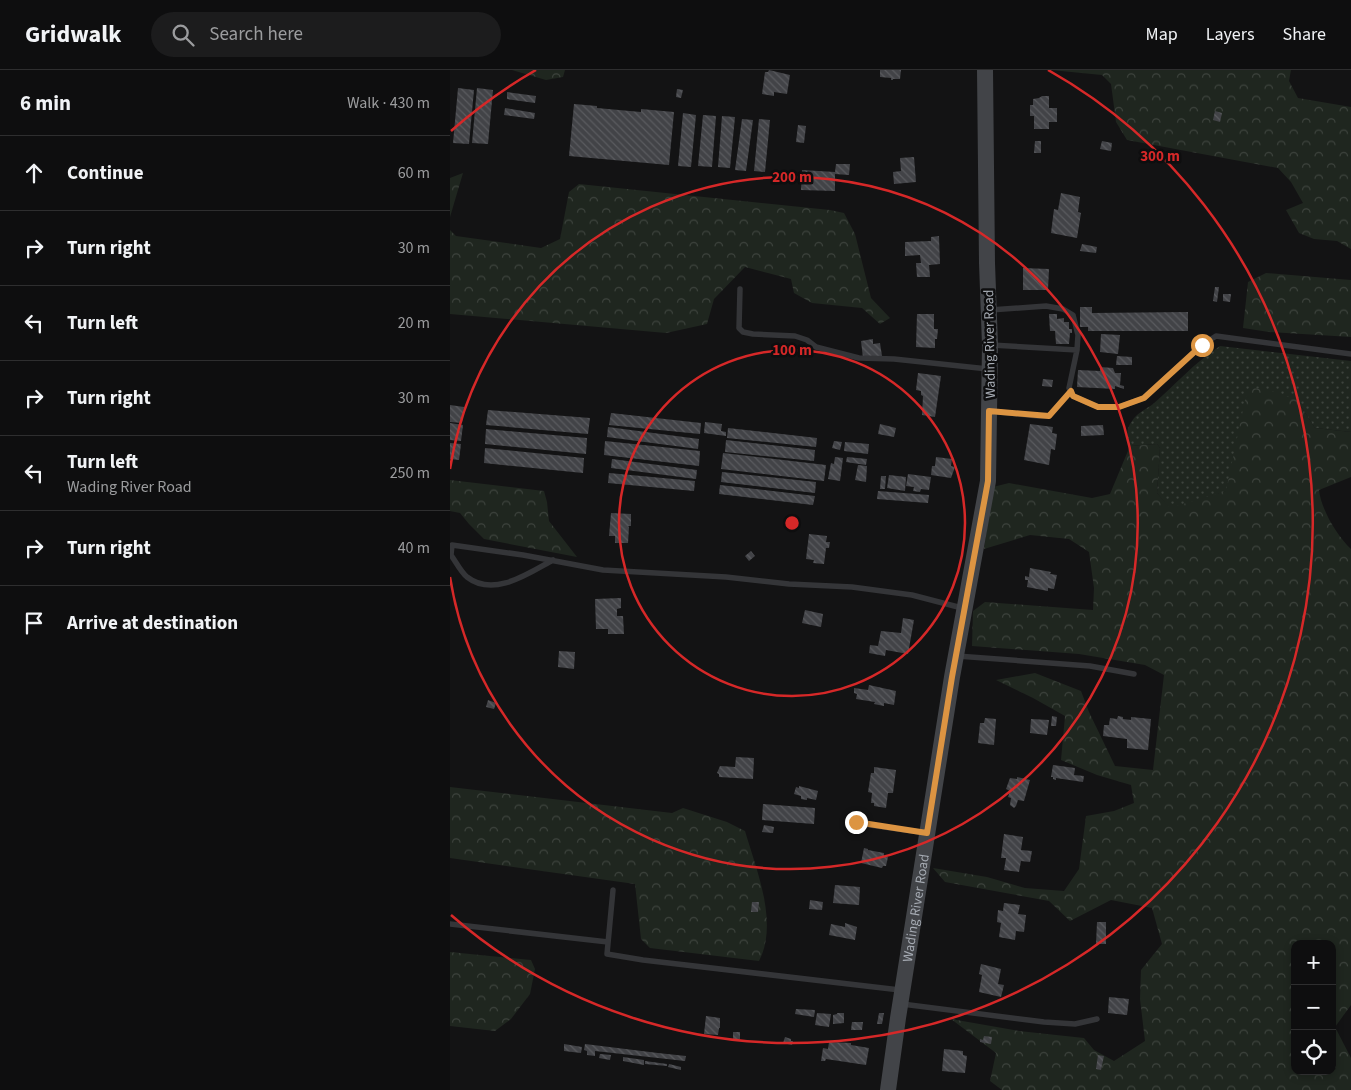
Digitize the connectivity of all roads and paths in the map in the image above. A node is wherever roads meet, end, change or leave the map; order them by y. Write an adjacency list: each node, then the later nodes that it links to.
1 (985, 70): 3 (main road, Wading River Road)
2 (740, 289): 7 (lane)
3 (989, 310): 4 (main road, Wading River Road); 5 (lane)
4 (990, 345): 5 (lane); 7 (main road, Wading River Road)
5 (1076, 350): 8 (lane)
6 (1351, 354): 8 (lane)
7 (990, 369): 9 (main road, Wading River Road)
8 (1071, 391): 9 (lane)
9 (989, 411): 11 (main road, Wading River Road)
10 (553, 560): 10 (lane); 11 (lane)
11 (964, 608): 12 (main road, Wading River Road)
12 (955, 656): 13 (lane); 15 (main road, Wading River Road)
13 (1134, 674)
14 (856, 822): 15 (lane)
15 (927, 833): 19 (main road, Wading River Road)
16 (613, 890): 18 (lane)
17 (450, 924): 18 (lane)
18 (608, 942): 19 (lane)
19 (901, 997): 20 (lane); 21 (main road, Wading River Road)
20 (1097, 1019)
21 (888, 1090)

